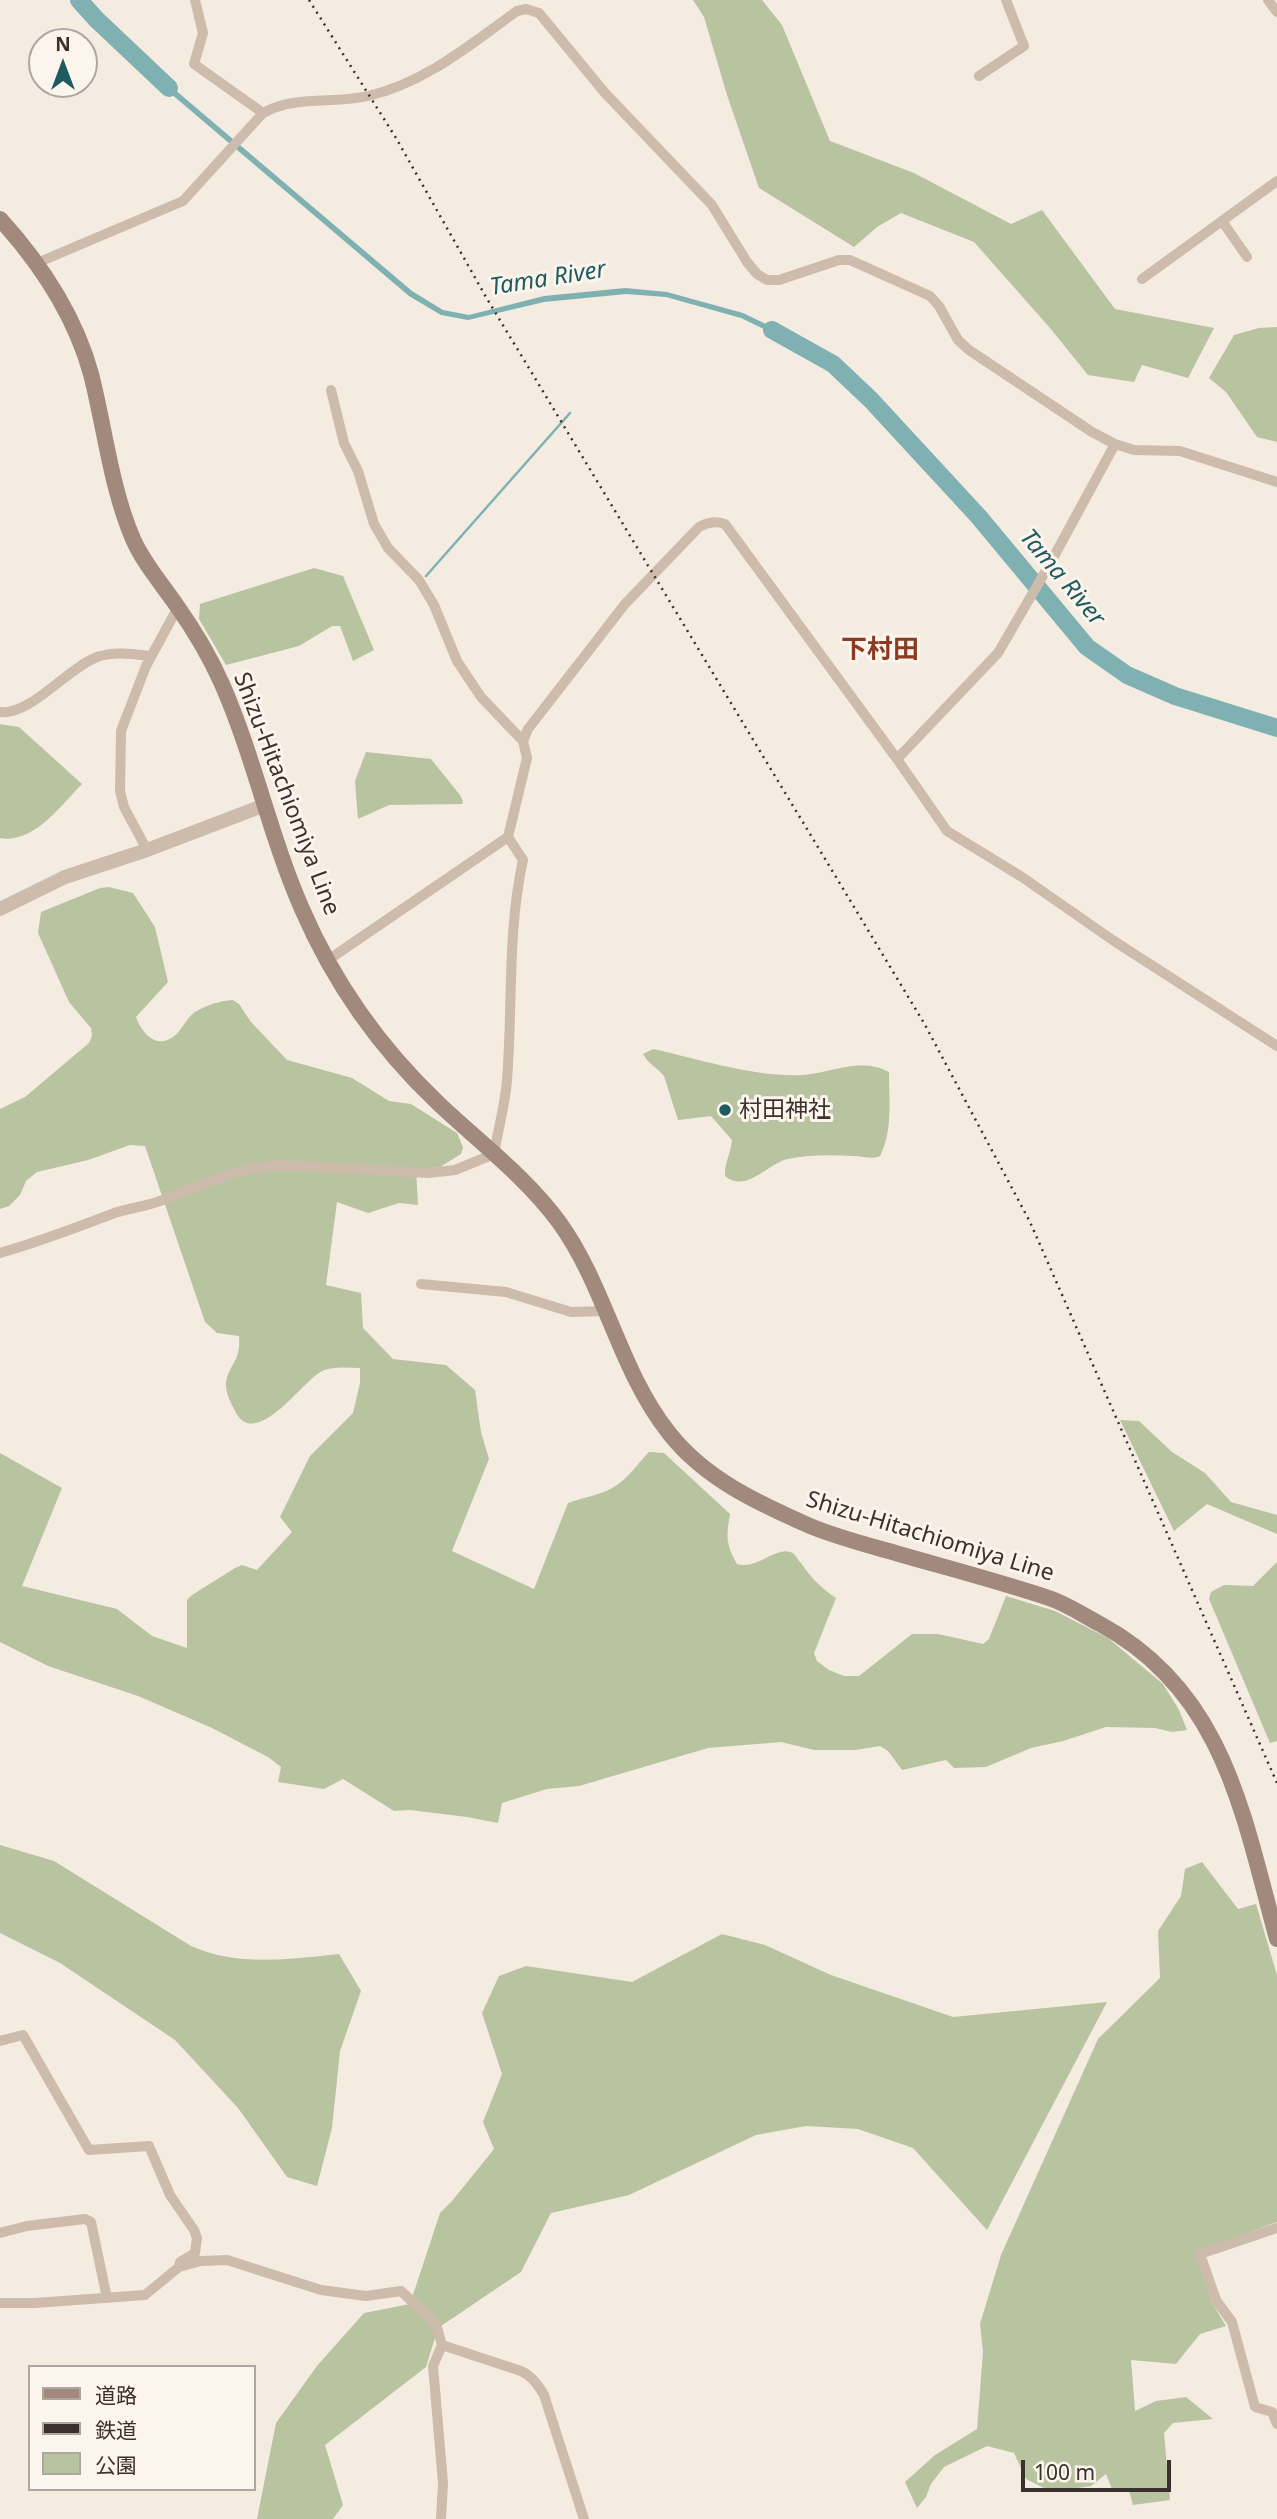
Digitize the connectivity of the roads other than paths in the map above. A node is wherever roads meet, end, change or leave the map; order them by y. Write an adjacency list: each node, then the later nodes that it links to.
1 (195, 0): 6 (street)
2 (1006, 0): 5 (street)
3 (1268, 0): 4 (street)
4 (1277, 12)
5 (979, 76)
6 (260, 117): 11 (street); 14 (street)
7 (1277, 181): 9 (street)
8 (0, 219): 11 (main road, Shizu-Hitachiomiya Line)
9 (1222, 221): 10 (street); 12 (street)
10 (1247, 257)
11 (37, 263): 16 (main road, Shizu-Hitachiomiya Line)
12 (1142, 279)
13 (331, 390): 19 (street)
14 (1115, 444): 15 (street); 20 (street)
15 (1277, 482)
16 (178, 607): 17 (street); 21 (main road, Shizu-Hitachiomiya Line)
17 (150, 656): 18 (street); 23 (street)
18 (0, 712)
19 (523, 741): 20 (street); 22 (street)
20 (897, 759): 26 (street)
21 (265, 805): 23 (street); 25 (main road, Shizu-Hitachiomiya Line)
22 (508, 837): 25 (street); 27 (street)
23 (147, 850): 24 (street)
24 (0, 909)
25 (328, 960): 27 (main road, Shizu-Hitachiomiya Line)
26 (1277, 1046)
27 (494, 1154): 28 (street); 30 (main road, Shizu-Hitachiomiya Line)
28 (0, 1253)
29 (422, 1284): 30 (street)
30 (604, 1311): 31 (main road, Shizu-Hitachiomiya Line)
31 (1277, 1939)
32 (0, 2041): 35 (street)
33 (1277, 2228): 39 (street)
34 (0, 2233): 36 (street)
35 (179, 2267): 36 (street); 38 (street)
36 (107, 2298): 37 (street)
37 (0, 2303)
38 (442, 2344): 40 (street); 41 (street)
39 (1277, 2424)
40 (441, 2519)
41 (584, 2519)

